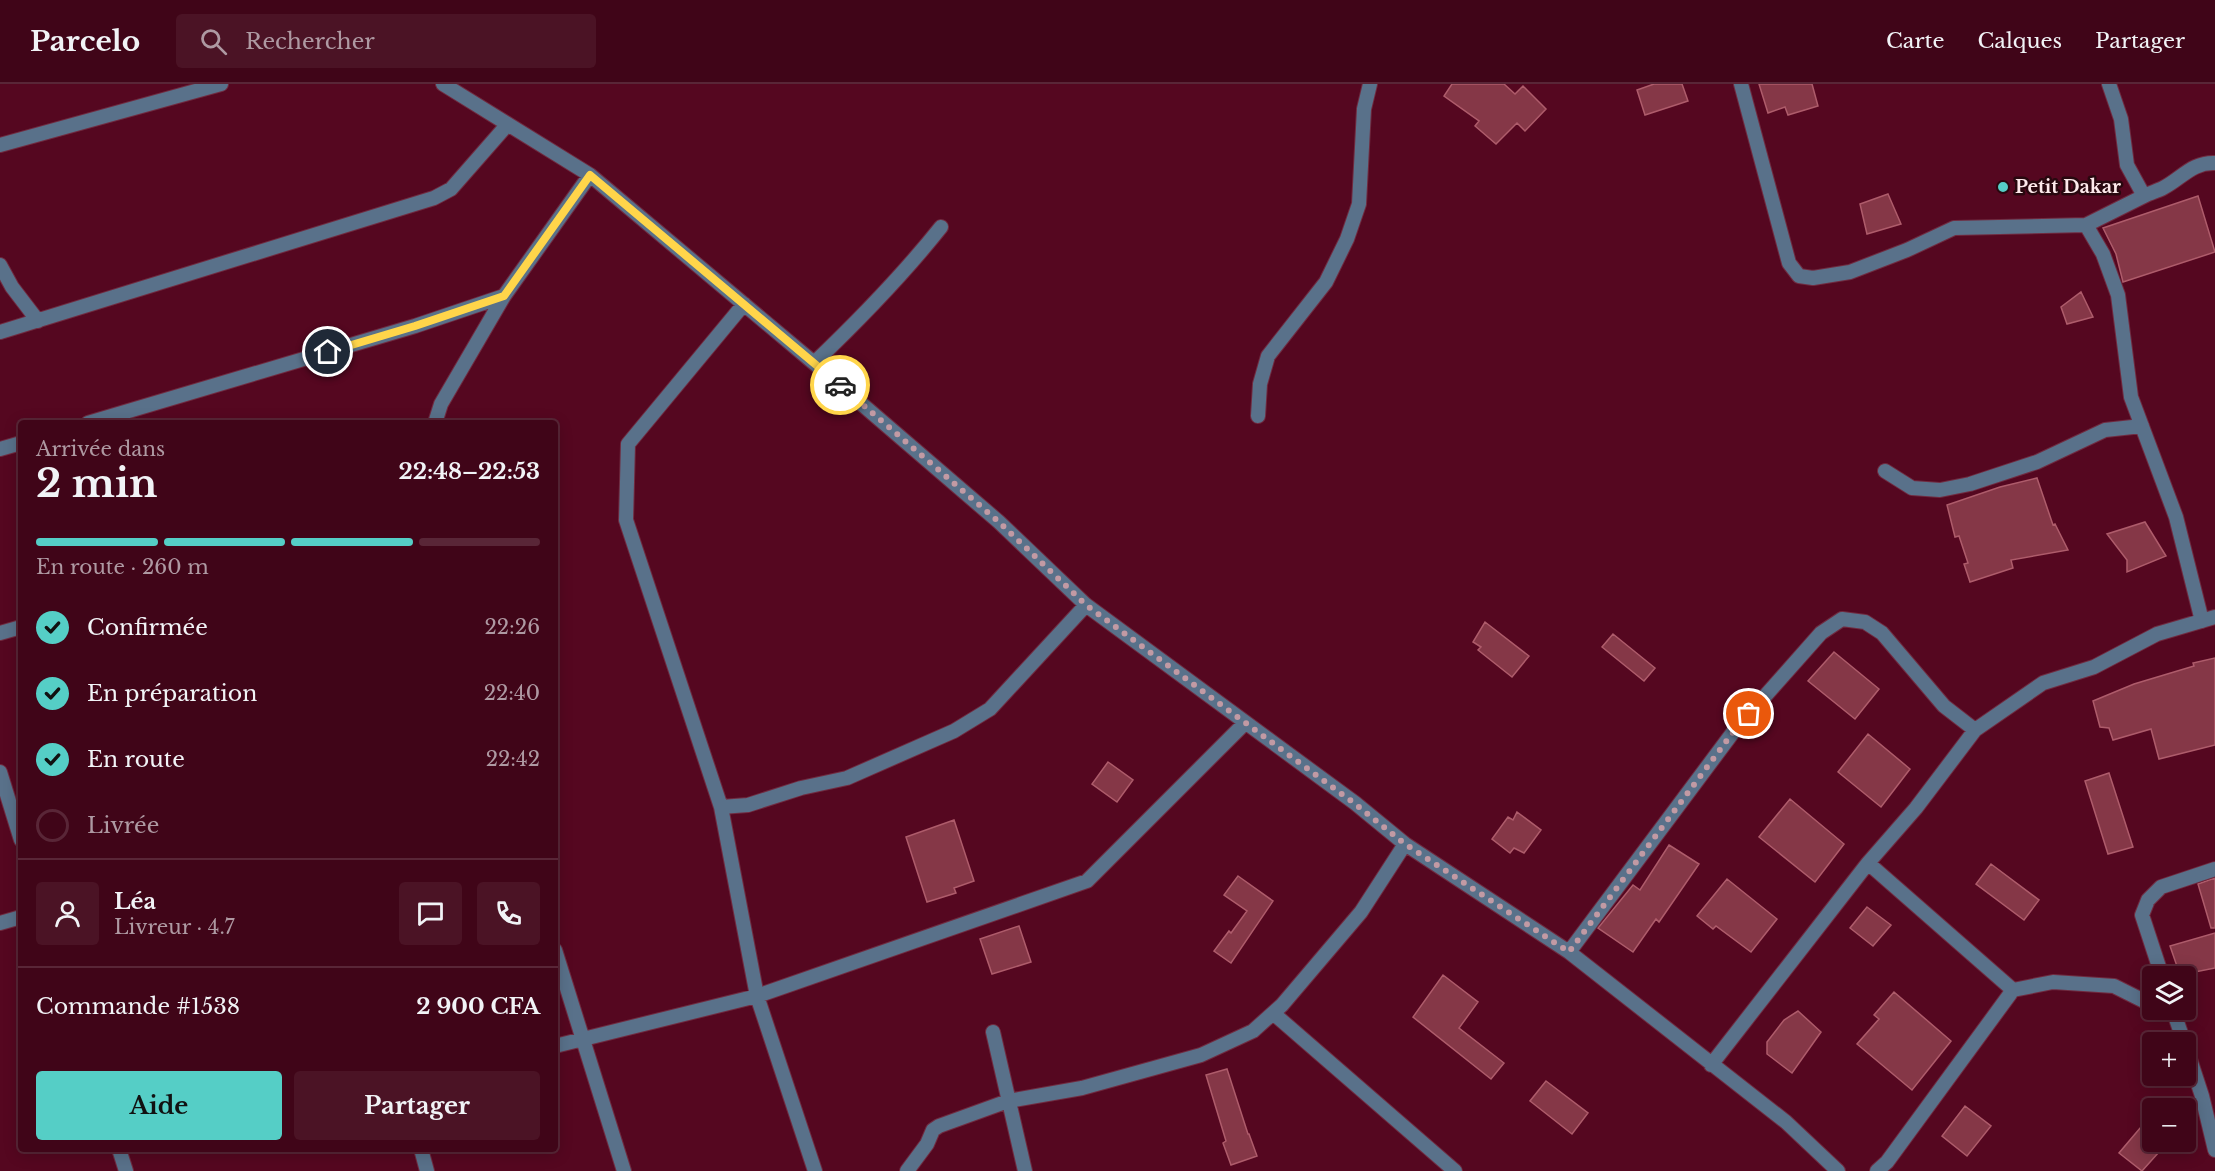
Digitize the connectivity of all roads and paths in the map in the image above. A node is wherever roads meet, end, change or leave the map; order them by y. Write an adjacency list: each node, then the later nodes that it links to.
1 (222, 84): 6 (street)
2 (443, 84): 7 (street)
3 (1370, 84): 20 (street)
4 (1741, 84): 12 (street)
5 (2109, 84): 11 (street)
6 (191, 88): 8 (street)
7 (507, 125): 10 (street); 17 (street)
8 (0, 145)
9 (2215, 163): 11 (street)
10 (590, 175): 15 (street); 16 (street)
11 (2144, 196): 12 (street)
12 (2086, 225): 23 (street)
13 (941, 227): 19 (street)
14 (0, 265): 17 (street)
15 (504, 296): 21 (street); 22 (street)
16 (744, 304): 19 (street); 34 (street)
17 (38, 321): 18 (street)
18 (0, 332)
19 (814, 363): 27 (street)
20 (1258, 416)
21 (98, 420)
22 (436, 420)
23 (2142, 426): 26 (street); 28 (street)
24 (18, 444): 25 (street)
25 (0, 449)
26 (1885, 471)
27 (1086, 605): 31 (street); 34 (street)
28 (2209, 619): 32 (street)
29 (18, 628): 30 (street)
30 (0, 633)
31 (1245, 723): 36 (street); 45 (street)
32 (1975, 730): 37 (street); 41 (street)
33 (0, 772): 35 (street)
34 (721, 807): 45 (street)
35 (18, 829)
36 (1405, 844): 41 (street); 47 (street)
37 (1868, 863): 44 (street); 51 (street)
38 (2215, 869): 43 (street)
39 (18, 918): 40 (street)
40 (0, 923)
41 (1569, 952): 51 (street)
42 (558, 960): 49 (street)
43 (2159, 966)
44 (2013, 990): 46 (street); 66 (street)
45 (757, 996): 49 (street); 61 (street)
46 (2142, 1000)
47 (1273, 1013): 54 (street); 64 (street)
48 (993, 1032): 54 (street)
49 (583, 1039): 50 (street); 60 (street)
50 (558, 1045)
51 (1711, 1065): 65 (street)
52 (2196, 1068): 53 (street)
53 (2208, 1094): 55 (street)
54 (1008, 1101): 62 (street); 63 (street)
55 (2215, 1150)
56 (120, 1152): 58 (street)
57 (422, 1152): 59 (street)
58 (126, 1171)
59 (427, 1171)
60 (624, 1171)
61 (815, 1171)
62 (907, 1171)
63 (1025, 1171)
64 (1455, 1171)
65 (1838, 1171)
66 (1876, 1171)

